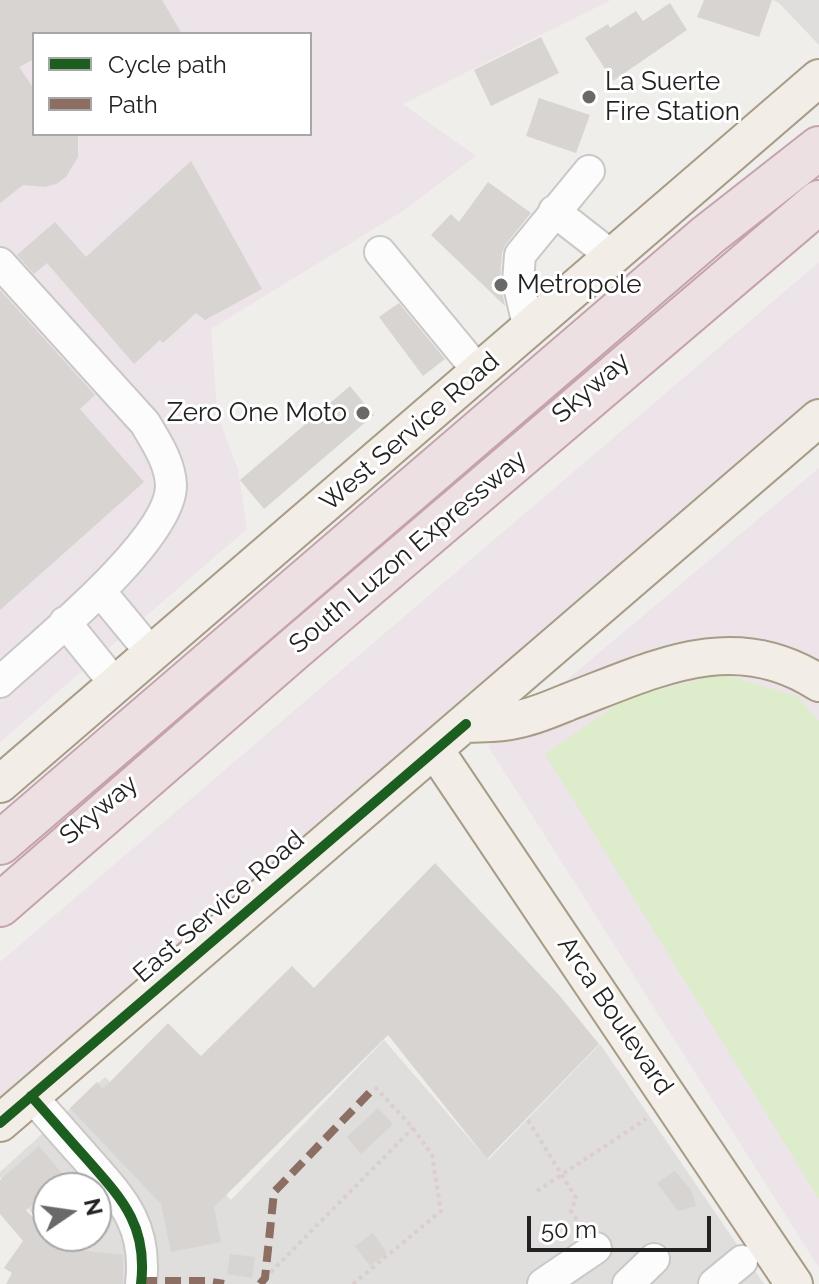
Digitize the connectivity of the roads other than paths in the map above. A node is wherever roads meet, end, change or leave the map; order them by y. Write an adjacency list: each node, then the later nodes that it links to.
1 (819, 78): 8 (main road, West Service Road)
2 (819, 132): 24 (highway)
3 (819, 148): 25 (highway, Skyway)
4 (589, 171): 6 (street)
5 (819, 200): 26 (highway, Skyway); 27 (highway, South Luzon Expressway)
6 (554, 211): 8 (street); 10 (street)
7 (380, 252): 11 (street)
8 (613, 257): 10 (main road, West Service Road)
9 (0, 263): 15 (street)
10 (529, 329): 11 (main road, West Service Road)
11 (479, 372): 17 (main road, West Service Road)
12 (819, 418): 14 (main road, East Service Road)
13 (819, 440): 14 (main road)
14 (779, 452): 21 (main road, East Service Road)
15 (100, 591): 16 (street); 17 (street)
16 (65, 622): 18 (street); 20 (street)
17 (152, 654): 20 (main road, West Service Road)
18 (0, 682)
19 (819, 683): 21 (main road)
20 (116, 685): 23 (main road, West Service Road)
21 (466, 724): 22 (main road, East Service Road)
22 (435, 750): 28 (main road, East Service Road); 37 (main road, Arca Boulevard)
23 (0, 784)
24 (0, 825)
25 (0, 843)
26 (0, 894)
27 (0, 905)
28 (31, 1096): 29 (main road, East Service Road); 33 (street)
29 (0, 1123)
30 (596, 1248): 34 (street)
31 (654, 1259): 35 (street)
32 (742, 1261): 36 (street)
33 (141, 1284)
34 (543, 1284)
35 (628, 1284)
36 (714, 1284)
37 (794, 1284)

